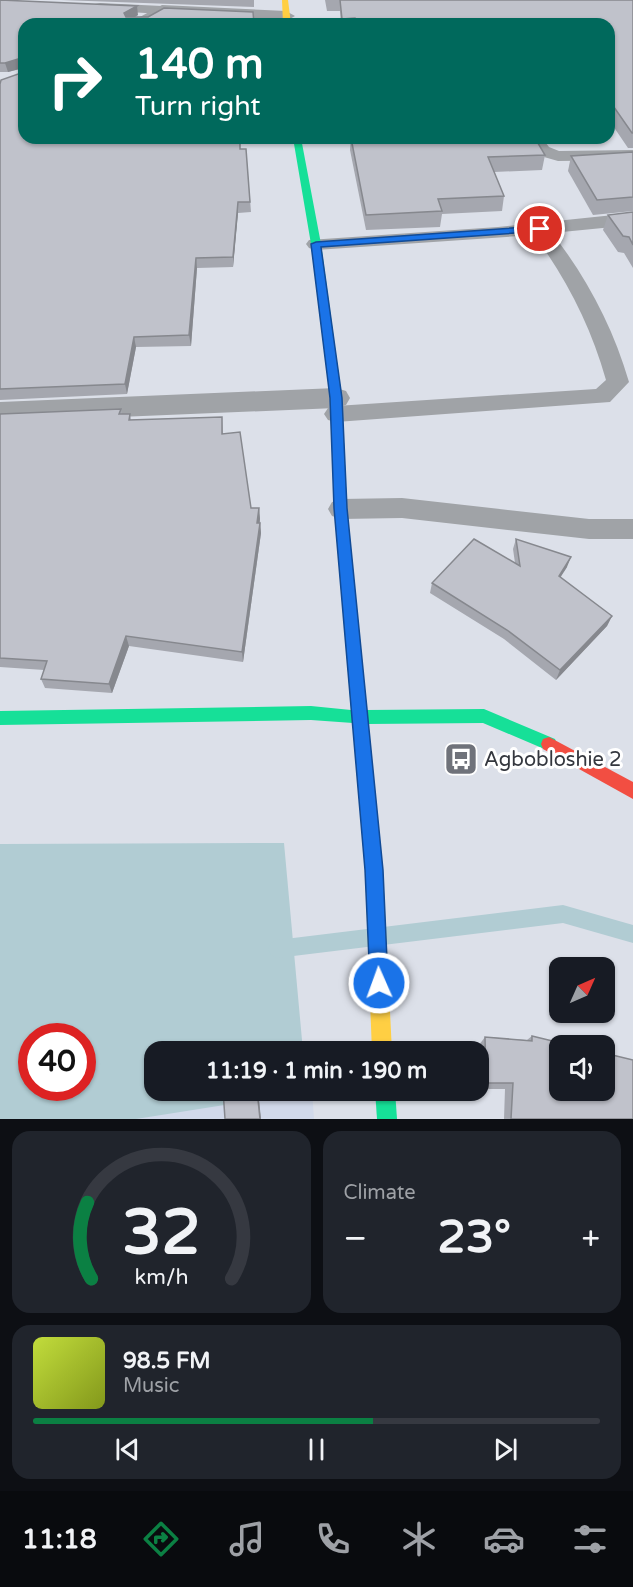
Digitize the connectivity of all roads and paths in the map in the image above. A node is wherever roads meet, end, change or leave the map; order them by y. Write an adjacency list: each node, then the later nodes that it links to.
1 (88, 7): 2 (lane)
2 (162, 10): 3 (street); 4 (street)
3 (286, 14)
4 (147, 18)
5 (298, 144): 10 (street)
6 (538, 144): 7 (lane)
7 (633, 154)
8 (633, 219): 9 (lane)
9 (540, 229): 10 (lane); 11 (lane)
10 (316, 244): 11 (street)
11 (336, 406): 12 (street); 13 (street)
12 (0, 412)
13 (340, 508): 14 (lane); 15 (street)
14 (633, 529)
15 (358, 717): 16 (street); 17 (street); 18 (street)
16 (0, 718)
17 (633, 790)
18 (382, 1041)
19 (385, 1101): 20 (street)
20 (387, 1119)

